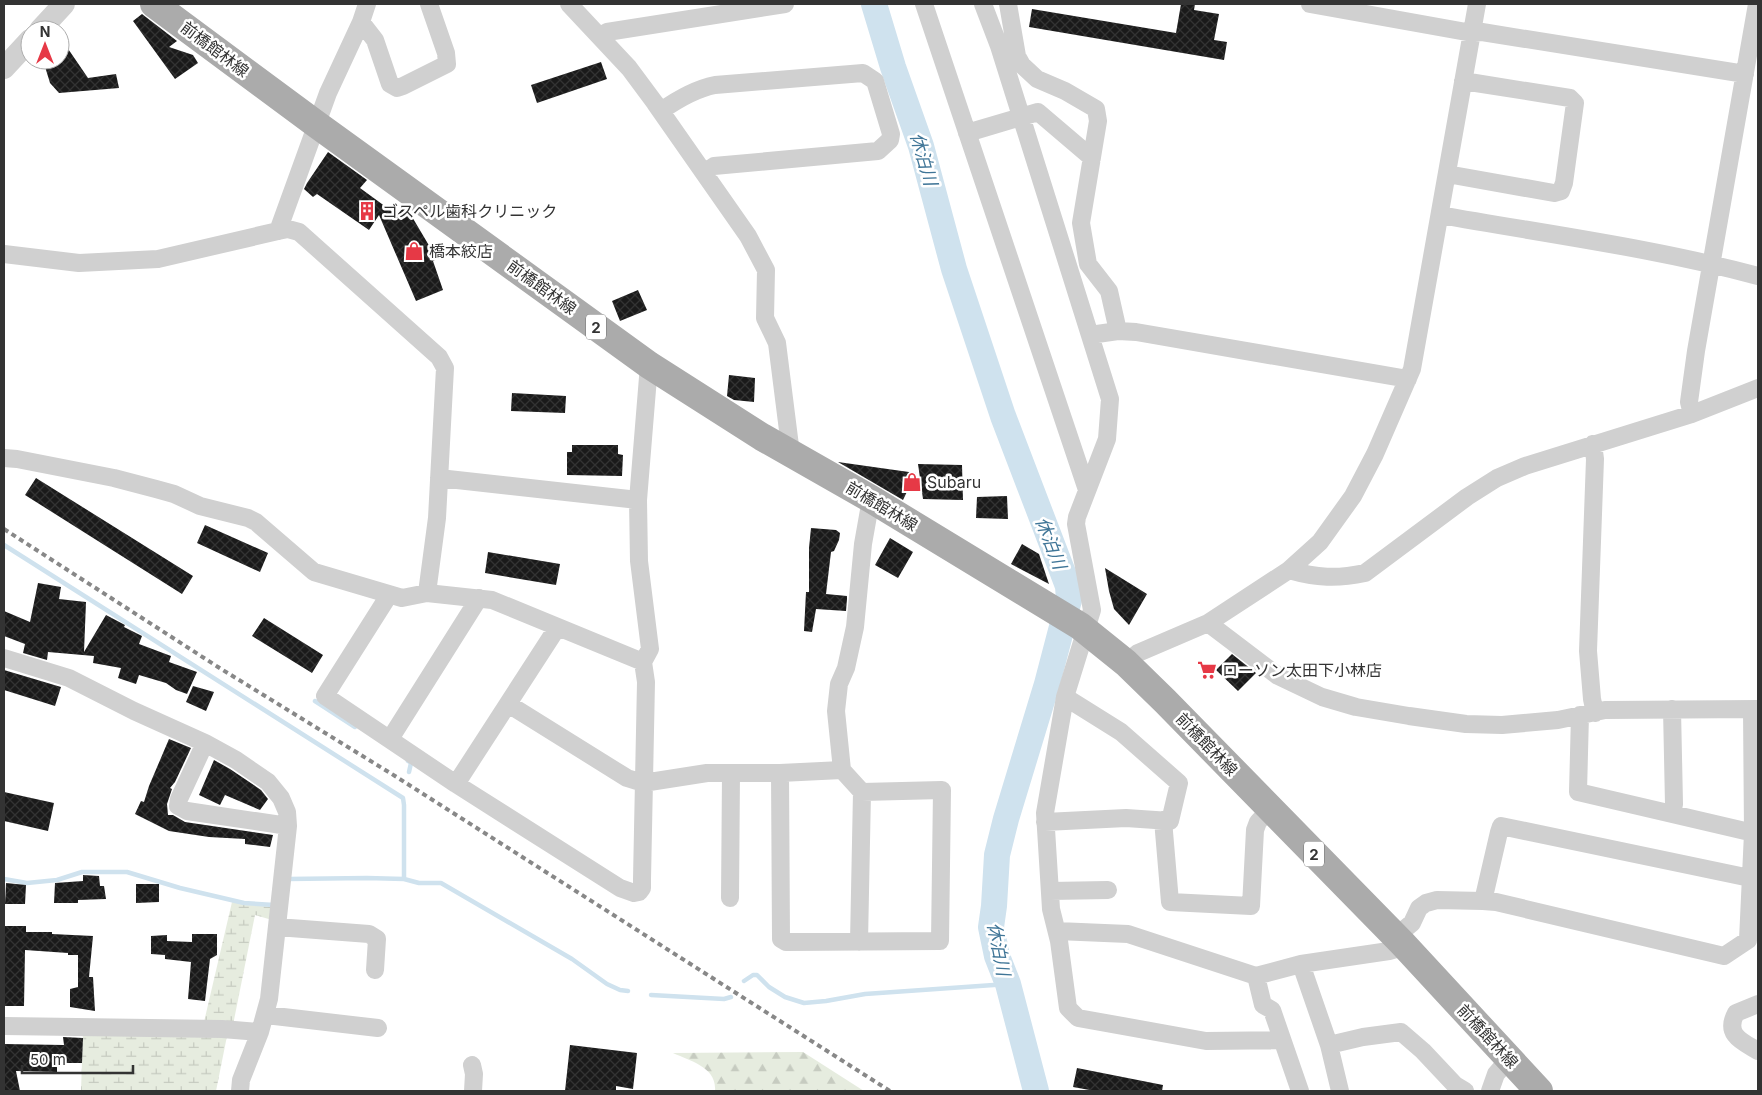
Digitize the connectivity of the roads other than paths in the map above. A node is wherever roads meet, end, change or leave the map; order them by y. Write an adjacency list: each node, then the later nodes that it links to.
1 (64, 4): 13 (street)
2 (154, 4): 23 (main road, 前橋館林線 / 2)
3 (366, 4): 14 (street)
4 (429, 4): 14 (street)
5 (569, 4): 16 (street)
6 (784, 4): 16 (street)
7 (924, 4): 24 (street)
8 (983, 4): 22 (street)
9 (1008, 4): 25 (street)
10 (1310, 4): 15 (street)
11 (1477, 4): 15 (street)
12 (1757, 4): 19 (street)
13 (49, 20)
14 (361, 22): 23 (street)
15 (1472, 33): 19 (street); 20 (street)
16 (600, 36): 21 (street)
17 (20, 51): 18 (street)
18 (4, 68)
19 (1745, 74): 31 (street)
20 (1463, 81): 27 (street); 27 (street)
21 (661, 111): 26 (street); 26 (street)
22 (1021, 116): 24 (street); 25 (street); 34 (street)
23 (316, 124): 29 (street); 35 (main road, 前橋館林線 / 2)
24 (967, 133): 43 (street)
25 (1092, 158): 33 (street)
26 (704, 173): 40 (street)
27 (1447, 174): 28 (street)
28 (1440, 215): 31 (street); 36 (street)
29 (278, 231): 30 (street); 42 (street)
30 (4, 254)
31 (1711, 263): 32 (street); 38 (street)
32 (1758, 276)
33 (1118, 330): 34 (street); 36 (street)
34 (1090, 335): 43 (street)
35 (650, 365): 40 (main road, 前橋館林線 / 2); 45 (street)
36 (1408, 379): 46 (street)
37 (1758, 388): 38 (street)
38 (1692, 414): 39 (street)
39 (1594, 444): 46 (street); 60 (street)
40 (791, 454): 44 (main road, 前橋館林線 / 2)
41 (4, 458): 48 (street)
42 (439, 478): 45 (street); 47 (street)
43 (1087, 490): 50 (street)
44 (871, 499): 50 (main road, 前橋館林線 / 2); 63 (street)
45 (638, 500): 54 (street)
46 (1289, 570): 51 (street)
47 (427, 593): 48 (street); 49 (street)
48 (389, 594): 61 (street)
49 (479, 598): 52 (street); 61 (street)
50 (1076, 624): 55 (main road, 前橋館林線 / 2); 56 (street)
51 (1208, 624): 55 (street); 60 (street)
52 (557, 628): 54 (street); 57 (street)
53 (4, 658): 62 (street)
54 (644, 662): 66 (street)
55 (1126, 663): 70 (main road, 前橋館林線 / 2)
56 (1065, 697): 72 (street); 73 (street)
57 (508, 704): 66 (street); 67 (street)
58 (1672, 709): 59 (street); 60 (street); 71 (street)
59 (1755, 709): 68 (street)
60 (1588, 714): 71 (street)
61 (390, 739): 67 (street)
62 (205, 743): 74 (street); 74 (street)
63 (842, 770): 65 (street); 69 (street)
64 (731, 773): 65 (street); 66 (street); 79 (street)
65 (780, 773): 84 (street)
66 (643, 783): 67 (street)
67 (456, 784)
68 (1756, 786): 75 (street)
69 (862, 792): 84 (street); 84 (street)
70 (1270, 810): 72 (street); 83 (main road, 前橋館林線 / 2)
71 (1672, 814): 75 (street)
72 (1163, 820): 73 (street)
73 (1045, 822): 78 (street)
74 (288, 826): 81 (street)
75 (1756, 834): 76 (street)
76 (1750, 878): 80 (street); 80 (street)
77 (1108, 890): 78 (street)
78 (1050, 892): 82 (street)
79 (730, 898)
80 (1483, 901): 83 (street)
81 (277, 927): 86 (street); 89 (street)
82 (1056, 931): 87 (street); 93 (street)
83 (1399, 941): 85 (street); 96 (main road, 前橋館林線 / 2)
84 (859, 942)
85 (1301, 964): 87 (street); 94 (street)
86 (375, 970)
87 (1256, 976): 93 (street)
88 (1758, 1004): 95 (street)
89 (266, 1015): 91 (street); 92 (street)
90 (4, 1026): 92 (street)
91 (378, 1028)
92 (260, 1032): 98 (street)
93 (1282, 1040): 100 (street)
94 (1329, 1044): 101 (street); 102 (street)
95 (1758, 1051)
96 (1510, 1059): 103 (street); 104 (main road, 前橋館林線 / 2)
97 (472, 1065): 99 (street)
98 (240, 1091)
99 (473, 1091)
100 (1300, 1091)
101 (1340, 1091)
102 (1465, 1091)
103 (1490, 1091)
104 (1539, 1091)

